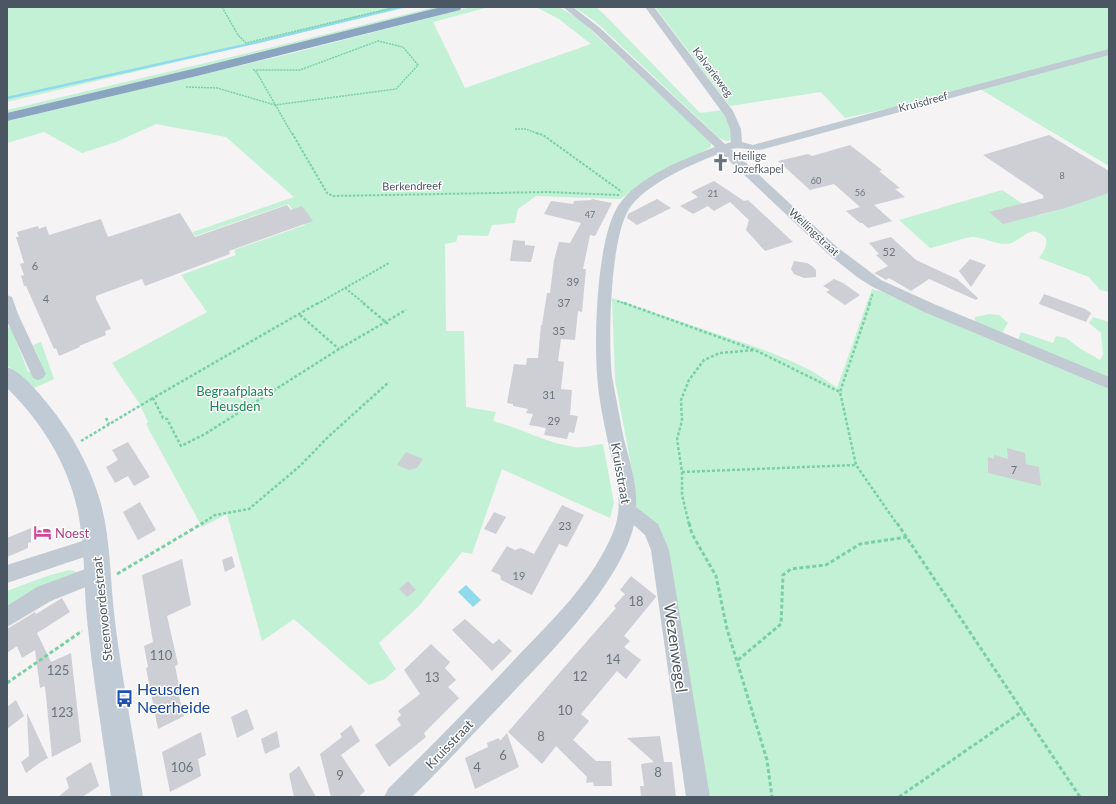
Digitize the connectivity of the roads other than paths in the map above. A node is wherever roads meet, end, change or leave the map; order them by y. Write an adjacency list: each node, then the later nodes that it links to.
1 (425, 7): 6 (highway)
2 (456, 7): 7 (highway)
3 (649, 7): 8 (street, Kalvarieweg)
4 (569, 8): 8 (street, Wellingstraat)
5 (1109, 52): 8 (street, Kruisdreef)
6 (7, 107)
7 (7, 117)
8 (729, 146): 13 (street, Wellingstraat); 14 (street, Kruisstraat)
9 (7, 300): 10 (street)
10 (9, 315): 11 (street)
11 (38, 374)
12 (7, 375): 15 (street, Steenvoordestraat)
13 (1109, 383)
14 (628, 512): 20 (street, Kruisstraat); 21 (street, Wezenwegel)
15 (95, 544): 16 (street); 17 (street, Steenvoordestraat)
16 (7, 574)
17 (97, 579): 18 (street); 19 (street, Steenvoordestraat)
18 (7, 617)
19 (127, 797)
20 (396, 797)
21 (698, 797)

